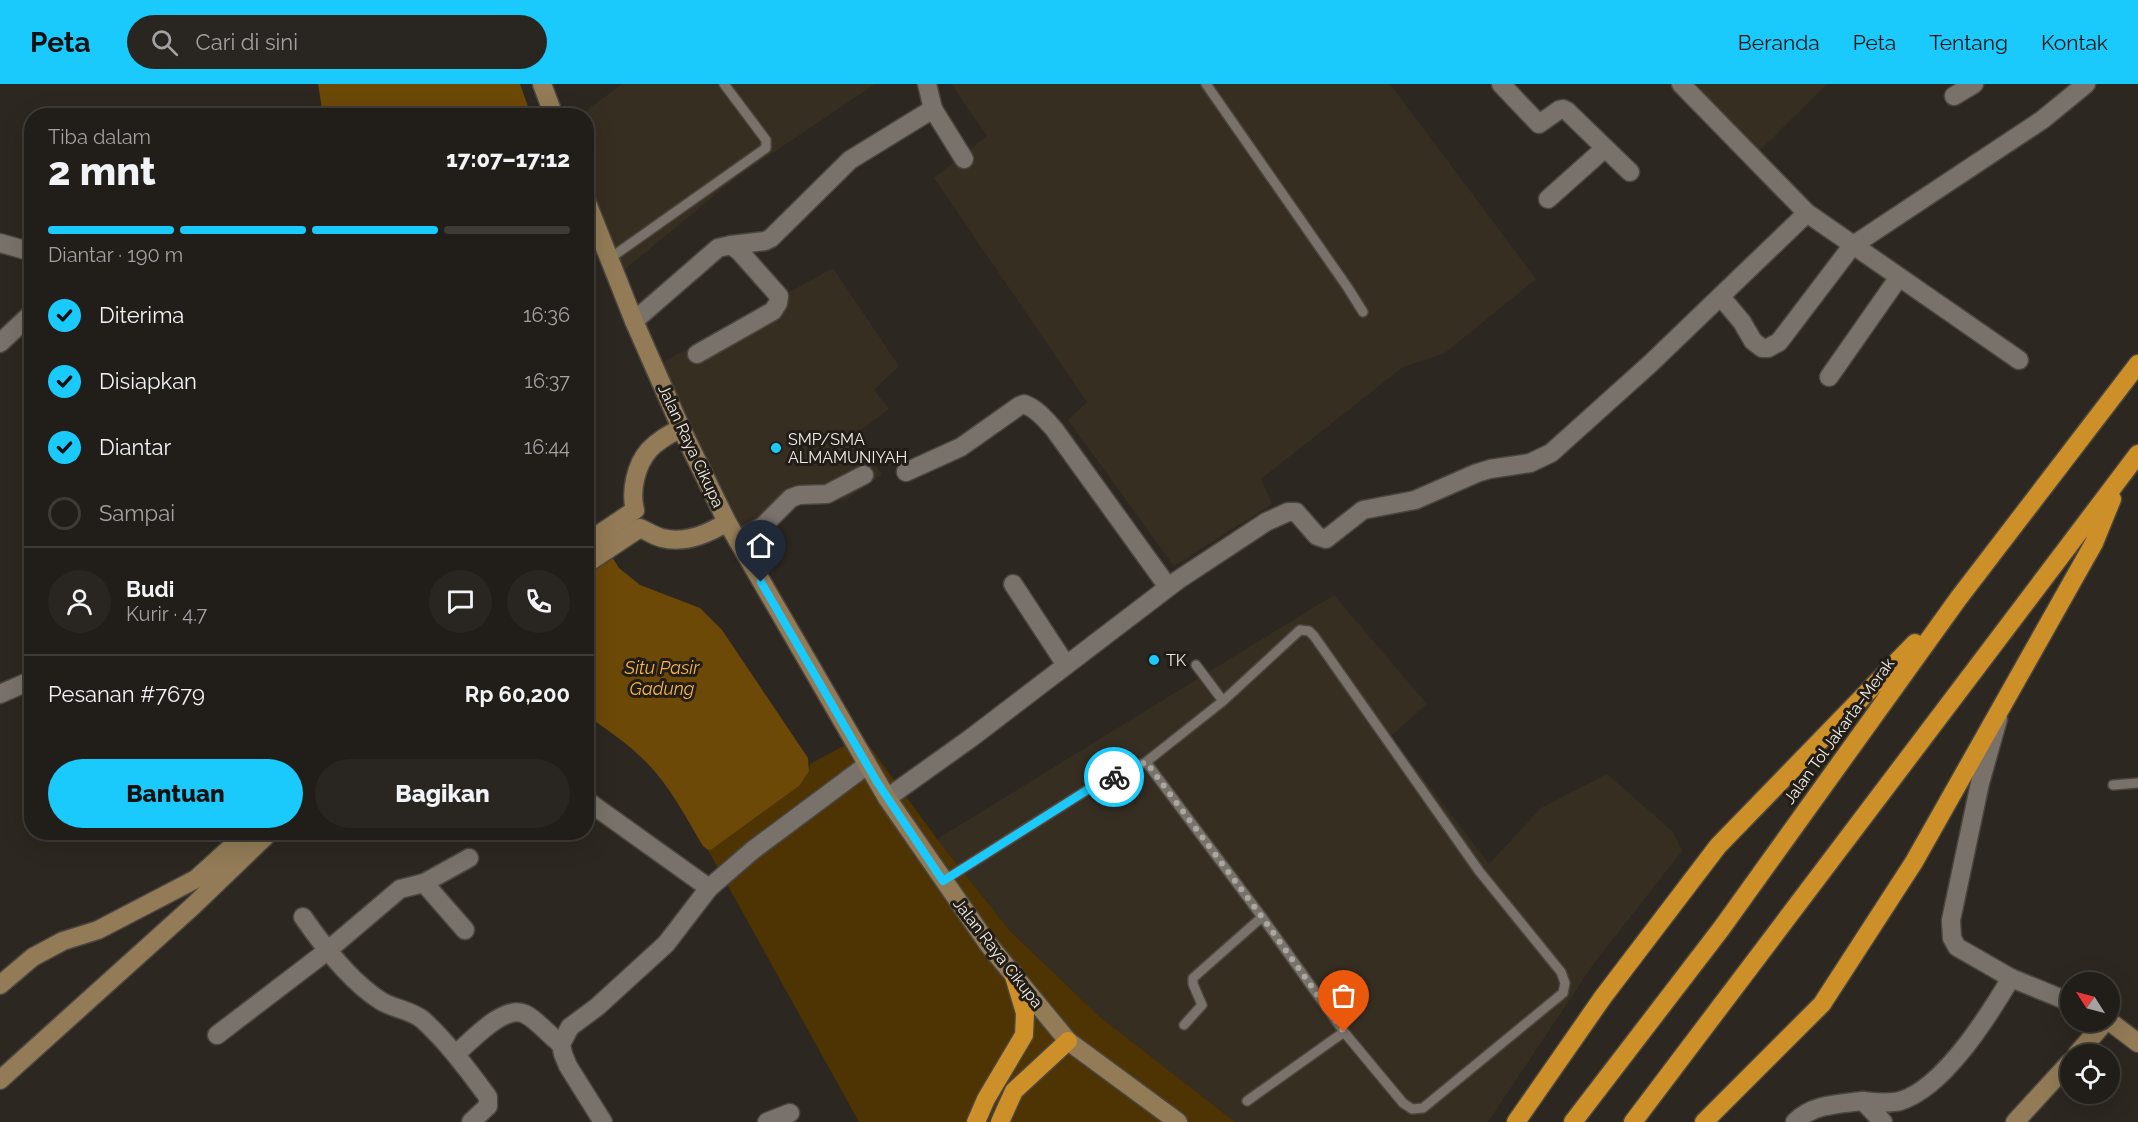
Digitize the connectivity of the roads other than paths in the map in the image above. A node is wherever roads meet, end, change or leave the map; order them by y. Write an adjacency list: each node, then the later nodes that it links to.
1 (542, 84): 10 (main road)
2 (724, 84): 22 (lane)
3 (927, 84): 11 (street)
4 (1206, 84): 25 (lane)
5 (1501, 84): 12 (street)
6 (1681, 84): 16 (street)
7 (1974, 84): 9 (street)
8 (2086, 84): 20 (street)
9 (1954, 96)
10 (551, 108)
11 (933, 109): 13 (street); 19 (street)
12 (1604, 148): 14 (street); 15 (street)
13 (964, 159)
14 (1630, 172)
15 (1548, 199)
16 (1807, 213): 20 (street); 24 (street)
17 (594, 221): 22 (main road, Jalan Raya Cikupa)
18 (0, 243): 21 (street)
19 (731, 245): 27 (street); 29 (street)
20 (1852, 246): 23 (street); 24 (street)
21 (24, 250)
22 (609, 259): 27 (main road, Jalan Raya Cikupa)
23 (1899, 278): 30 (street); 32 (street)
24 (1721, 297): 44 (street)
25 (1363, 312)
26 (24, 320): 28 (street)
27 (634, 321): 33 (main road, Jalan Raya Cikupa)
28 (0, 343)
29 (697, 354)
30 (2019, 360)
31 (2138, 364): 45 (highway, Jalan Tol Jakarta–Merak)
32 (1829, 377)
33 (681, 428): 38 (main road); 39 (main road, Jalan Raya Cikupa)
34 (2138, 454): 36 (highway)
35 (906, 472): 44 (street)
36 (2124, 473): 51 (highway); 95 (highway)
37 (864, 475): 41 (street)
38 (637, 519): 39 (main road); 40 (main road); 42 (main road)
39 (727, 522): 41 (main road, Jalan Raya Cikupa)
40 (594, 539)
41 (738, 541): 53 (main road, Jalan Raya Cikupa)
42 (594, 557)
43 (1013, 584): 46 (street)
44 (1168, 587): 46 (street)
45 (1958, 599): 93 (highway); 94 (highway, Jalan Tol Jakarta–Merak)
46 (1065, 665): 56 (street)
47 (1196, 665): 50 (lane)
48 (24, 684): 49 (street)
49 (0, 694)
50 (1223, 701): 52 (lane); 74 (lane)
51 (1999, 711): 69 (street); 96 (highway)
52 (1146, 762): 61 (lane); 65 (lane)
53 (867, 765): 56 (main road, Jalan Raya Cikupa); 63 (street)
54 (2138, 783): 55 (lane)
55 (2113, 785)
56 (887, 798): 61 (main road, Jalan Raya Cikupa)
57 (594, 806): 63 (street)
58 (239, 840): 70 (main road)
59 (262, 840): 83 (main road)
60 (470, 858): 62 (street)
61 (943, 881): 68 (main road, Jalan Raya Cikupa)
62 (424, 883): 66 (street); 67 (street)
63 (709, 888): 79 (street)
64 (303, 917): 67 (street)
65 (1262, 917): 72 (lane); 74 (lane)
66 (465, 930)
67 (327, 951): 76 (street); 81 (street)
68 (1013, 973): 77 (main road, Jalan Raya Cikupa); 90 (highway)
69 (2011, 978): 71 (street); 85 (street)
70 (0, 985)
71 (2060, 998)
72 (1184, 1024)
73 (2120, 1029): 78 (main road)
74 (1344, 1032): 84 (lane)
75 (2096, 1032): 80 (main road)
76 (217, 1035)
77 (1068, 1041): 91 (highway); 92 (main road, Jalan Raya Cikupa)
78 (2138, 1043)
79 (561, 1044): 81 (street); 88 (street)
80 (2085, 1044)
81 (456, 1054): 87 (street)
82 (2060, 1073): 99 (main road)
83 (0, 1080)
84 (1246, 1101)
85 (1863, 1101): 97 (street); 98 (street)
86 (790, 1113): 89 (street)
87 (471, 1122)
88 (603, 1122)
89 (767, 1122)
90 (976, 1122)
91 (1000, 1122)
92 (1179, 1122)
93 (1516, 1122)
94 (1573, 1122)
95 (1633, 1122)
96 (1704, 1122)
97 (1795, 1122)
98 (1883, 1122)
99 (2015, 1122)

